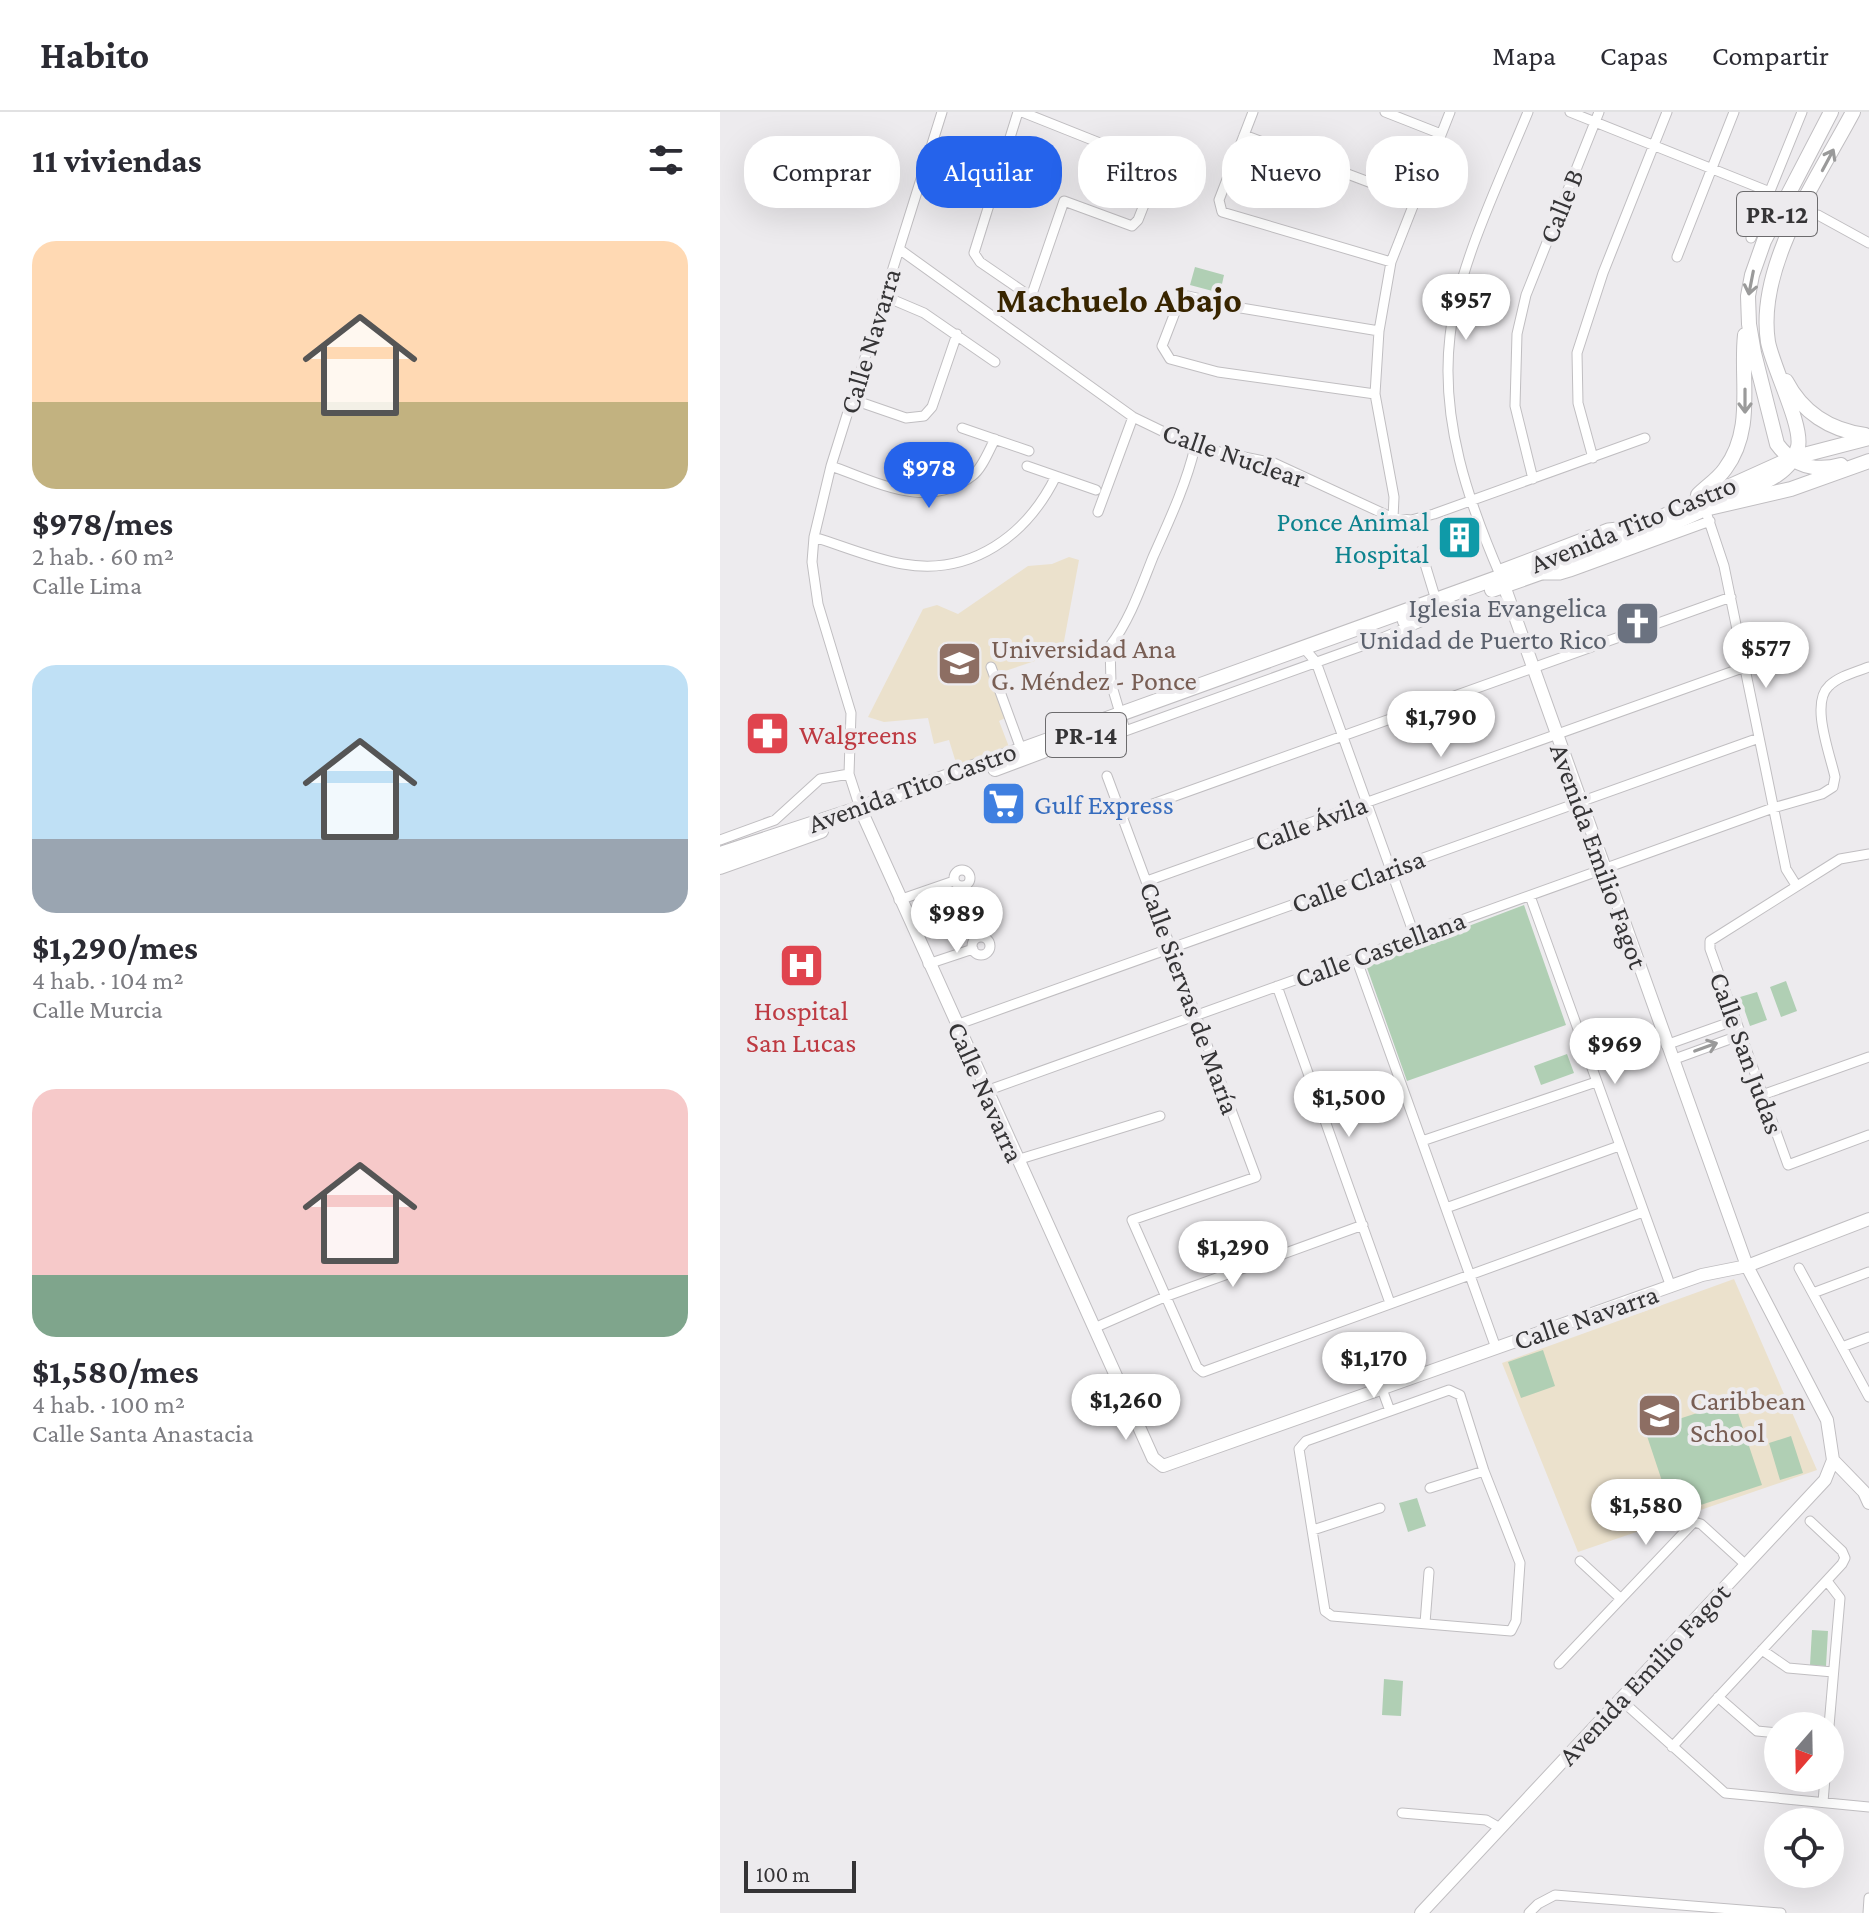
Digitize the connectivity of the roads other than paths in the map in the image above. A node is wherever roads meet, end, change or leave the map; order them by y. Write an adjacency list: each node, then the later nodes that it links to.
1 (942, 112): 24 (street, Calle Navarra)
2 (1020, 112): 2 (street)
3 (1253, 112): 15 (street)
4 (1385, 112): 14 (street)
5 (1450, 112): 14 (street)
6 (1528, 112): 50 (street, Avenida Emilio Fagot)
7 (1570, 112): 13 (street)
8 (1667, 112): 16 (street)
9 (1734, 112): 17 (street)
10 (1802, 112): 19 (street)
11 (1831, 112): 28 (main road, PR-12, one-way to 28)
12 (1853, 112): 31 (main road, PR-12, one-way to 12)
13 (1597, 117): 16 (street); 48 (street, Calle B)
14 (1441, 134)
15 (1244, 135): 18 (street); 26 (street)
16 (1653, 145): 17 (street); 42 (street)
17 (1712, 168): 19 (street); 25 (street)
18 (1366, 181)
19 (1770, 192): 22 (street)
20 (1411, 208): 26 (street)
21 (1818, 215): 23 (street)
22 (1751, 238)
23 (1869, 243)
24 (899, 249): 27 (street, Calle Navarra); 35 (street, Calle Nuclear)
25 (1677, 257)
26 (1391, 262): 29 (street)
27 (884, 296): 30 (street); 34 (street, Calle Navarra)
28 (1749, 324): 43 (main road, PR-12); 51 (main road, one-way to 51)
29 (1379, 331): 33 (street); 33 (street)
30 (957, 334): 32 (street); 34 (street)
31 (1773, 361): 37 (main road); 43 (main road, PR-12)
32 (995, 362)
33 (1375, 394): 54 (street)
34 (851, 399): 45 (street, Calle Navarra)
35 (1133, 417): 40 (street, Calle Nuclear); 52 (street)
36 (962, 428): 39 (street)
37 (1869, 437): 43 (main road, Avenida Tito Castro / PR-14)
38 (1645, 438): 42 (street)
39 (995, 439): 41 (street); 45 (street)
40 (1195, 447): 54 (street, Calle Nuclear); 65 (street)
41 (1029, 451)
42 (1593, 458): 48 (street)
43 (1792, 458): 44 (main road); 51 (main road, Avenida Tito Castro / PR-14); 53 (main road)
44 (1869, 460): 53 (main road, Avenida Tito Castro / PR-14)
45 (831, 466): 55 (street, Calle Navarra)
46 (1027, 466): 47 (street)
47 (1056, 476): 49 (street); 55 (street)
48 (1533, 479): 50 (street)
49 (1096, 490)
50 (1471, 500): 54 (street); 57 (street, Avenida Emilio Fagot)
51 (1688, 505): 57 (main road, Avenida Tito Castro / PR-14)
52 (1098, 512)
53 (1708, 515): 57 (main road, Avenida Tito Castro / PR-14); 58 (street)
54 (1393, 518)
55 (814, 537): 70 (street, Calle Navarra)
56 (1421, 551): 59 (street)
57 (1501, 578): 59 (main road, Avenida Tito Castro / PR-14); 64 (street, Avenida Emilio Fagot)
58 (1731, 597): 62 (street); 64 (street)
59 (1437, 604): 60 (main road, Avenida Tito Castro / PR-14); 60 (street)
60 (1309, 654): 65 (main road, Avenida Tito Castro / PR-14); 67 (street)
61 (991, 667): 69 (street)
62 (1745, 667): 66 (street, Calle Ávila); 68 (street)
63 (1869, 667): 74 (street, Calle Castellana)
64 (1531, 668): 66 (street, Avenida Emilio Fagot); 67 (street)
65 (1120, 725): 69 (main road, Avenida Tito Castro / PR-14); 75 (main road, Avenida Tito Castro / PR-14)
66 (1555, 735): 72 (street, Avenida Emilio Fagot); 73 (street, Calle Ávila)
67 (1343, 736): 73 (street); 76 (street)
68 (1759, 738): 72 (street, Calle Clarisa); 74 (street)
69 (1021, 749): 75 (main road, Avenida Tito Castro / PR-14)
70 (849, 774): 75 (street, Calle Navarra); 77 (street)
71 (1107, 776): 76 (street, Calle Siervas de María)
72 (1579, 802): 81 (street, Calle Clarisa); 82 (street, Avenida Emilio Fagot)
73 (1367, 803): 81 (street); 84 (street, Calle Ávila)
74 (1773, 808): 82 (street, Calle Castellana); 85 (street)
75 (861, 812): 78 (main road, Avenida Tito Castro / PR-14); 80 (main road, Avenida Tito Castro / PR-14); 87 (street, Calle Navarra)
76 (1122, 815): 84 (street, Calle Siervas de María)
77 (720, 840)
78 (720, 854)
79 (1869, 854): 85 (street, Calle San Judas)
80 (720, 867)
81 (1391, 869): 88 (street); 89 (street, Calle Clarisa)
82 (1603, 869): 86 (street, Calle Castellana); 98 (street, Avenida Emilio Fagot)
83 (954, 881): 87 (street)
84 (1147, 881): 89 (street, Calle Siervas de María)
85 (1796, 885): 95 (street, Calle San Judas)
86 (1530, 896): 88 (street, Calle Castellana); 101 (street)
87 (899, 900): 92 (street, Calle Navarra)
88 (1415, 937): 91 (street, Calle Castellana)
89 (1173, 948): 94 (street, Calle Siervas de María); 96 (street, Calle Clarisa)
90 (973, 949): 92 (street)
91 (1356, 958): 93 (street, Calle Castellana); 106 (street)
92 (928, 964): 96 (street, Calle Navarra)
93 (1277, 986): 94 (street, Calle Castellana); 112 (street)
94 (1197, 1015): 102 (street, Calle Castellana); 119 (street, Calle Siervas de María)
95 (1736, 1020): 97 (street, Calle San Judas); 98 (street)
96 (956, 1025): 102 (street, Calle Navarra)
97 (1741, 1035): 100 (street, one-way to 97); 103 (street, Calle San Judas)
98 (1666, 1045): 100 (street, Avenida Emilio Fagot)
99 (1869, 1057): 103 (street)
100 (1672, 1060): 113 (street, Avenida Emilio Fagot)
101 (1596, 1082): 106 (street); 107 (street)
102 (986, 1091): 108 (street, Calle Navarra)
103 (1762, 1095): 105 (street, Calle San Judas)
104 (1160, 1116): 108 (street)
105 (1869, 1135)
106 (1422, 1141): 109 (street)
107 (1619, 1146): 109 (street); 110 (street)
108 (1017, 1160): 121 (street, Calle Navarra)
109 (1446, 1208): 116 (street)
110 (1643, 1212): 116 (street, Calle Siervas de María); 117 (street)
111 (1869, 1219): 113 (street, Calle Navarra)
112 (1363, 1225): 119 (street); 120 (street)
113 (1747, 1266): 117 (street, Calle Navarra); 128 (street, Avenida Emilio Fagot)
114 (1799, 1268): 118 (street)
115 (1869, 1272): 118 (street)
116 (1470, 1274): 120 (street, Calle Siervas de María); 124 (street)
117 (1671, 1287): 124 (street, Calle Navarra)
118 (1813, 1293): 123 (street)
119 (1167, 1296): 120 (street, Calle Siervas de María); 121 (street)
120 (1390, 1303)
121 (1094, 1328): 125 (street, Calle Navarra)
122 (1869, 1337): 123 (street)
123 (1842, 1347): 126 (street)
124 (1496, 1348): 125 (street, Calle Navarra)
125 (1382, 1389): 127 (street)
126 (1869, 1397)
127 (1390, 1411): 129 (street); 134 (street)
128 (1833, 1460): 131 (street); 136 (street, Avenida Emilio Fagot)
129 (1484, 1471): 130 (street); 140 (street)
130 (1430, 1488)
131 (1869, 1503)
132 (1380, 1508): 134 (street)
133 (1810, 1521): 138 (street)
134 (1313, 1530): 140 (street)
135 (1580, 1561): 139 (street)
136 (1746, 1565): 139 (street); 145 (street, Avenida Emilio Fagot)
137 (1429, 1572): 140 (street)
138 (1827, 1581): 141 (street); 143 (street)
139 (1620, 1598): 142 (street)
140 (1425, 1623)
141 (1762, 1650): 143 (street); 144 (street)
142 (1559, 1664)
143 (1833, 1672): 146 (street)
144 (1718, 1697): 147 (street); 148 (street)
145 (1621, 1700): 148 (street); 153 (street, Avenida Emilio Fagot)
146 (1830, 1712)
147 (1764, 1732)
148 (1672, 1747): 150 (street)
149 (1824, 1792): 150 (street)
150 (1823, 1802): 151 (street)
151 (1869, 1807)
152 (1402, 1813): 153 (street)
153 (1500, 1828): 155 (street, Avenida Emilio Fagot)
154 (1869, 1898): 158 (street)
155 (1421, 1913)
156 (1529, 1913): 157 (street)
157 (1781, 1913)
158 (1868, 1913)

